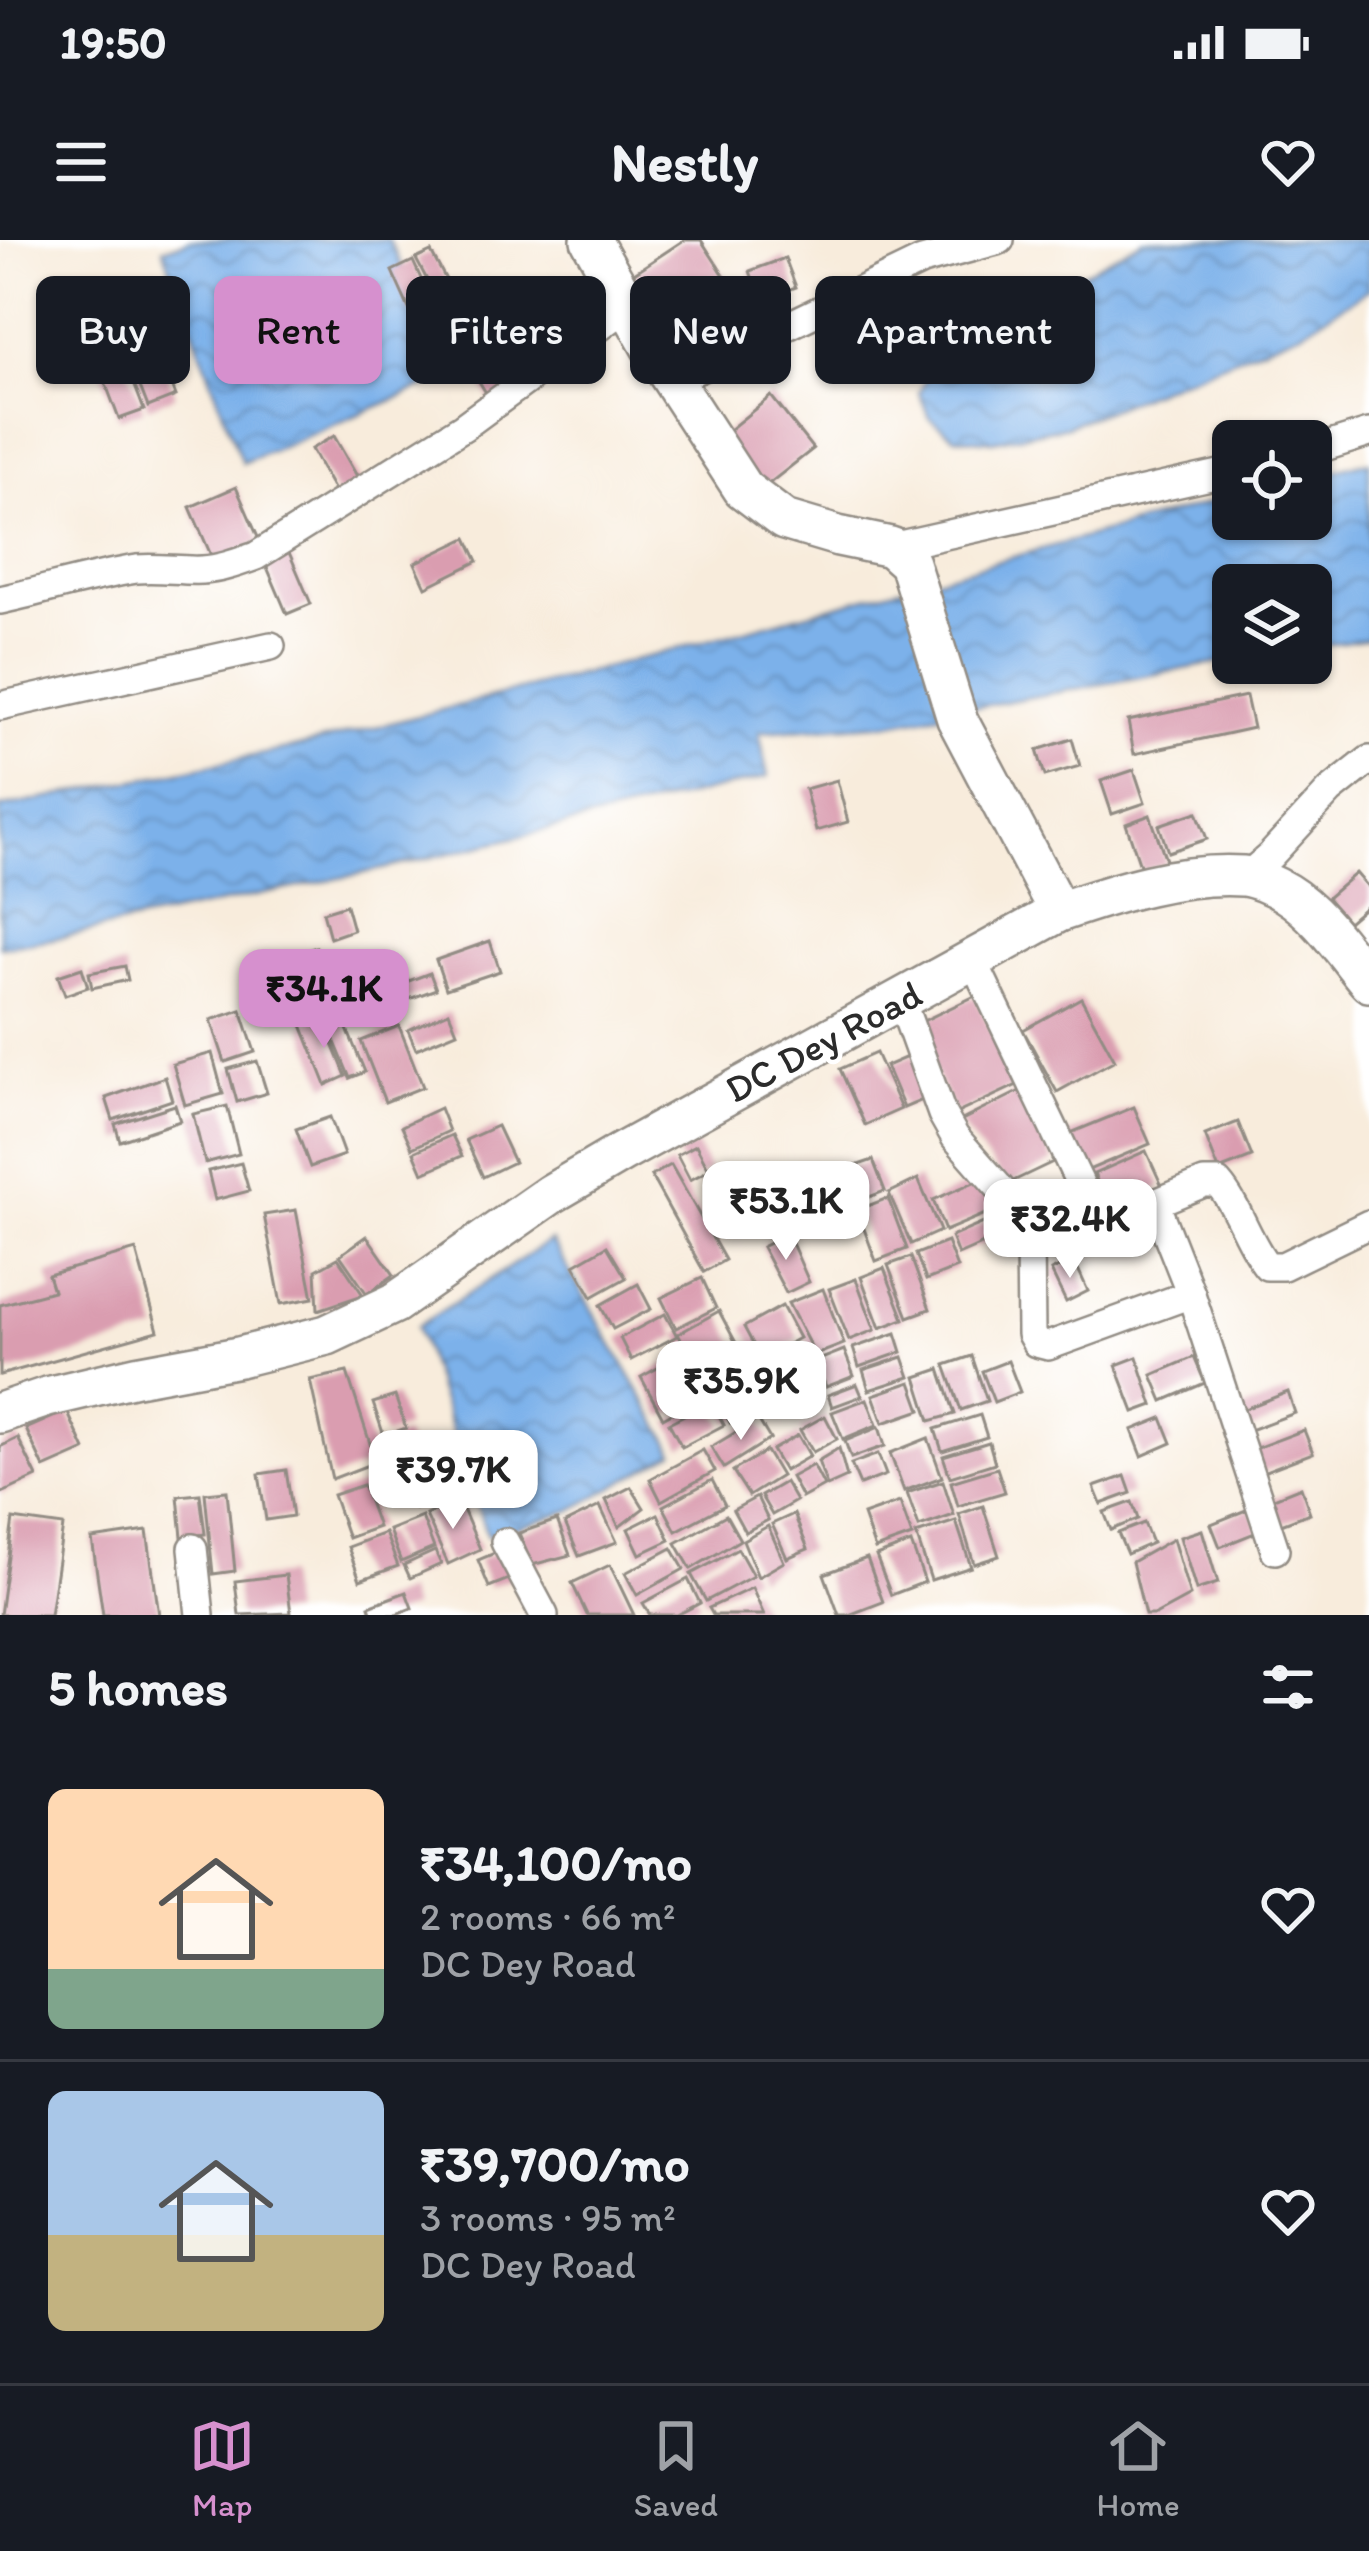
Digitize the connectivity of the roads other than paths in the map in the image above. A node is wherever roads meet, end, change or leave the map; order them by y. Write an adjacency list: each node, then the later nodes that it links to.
1 (591, 240): 3 (street)
2 (1000, 240): 5 (street)
3 (628, 306): 4 (street); 11 (street)
4 (630, 309)
5 (791, 324)
6 (675, 384): 10 (street)
7 (1369, 433): 8 (street)
8 (1332, 444)
9 (1212, 476): 10 (street)
10 (900, 555): 16 (street)
11 (0, 600)
12 (271, 646): 13 (street)
13 (0, 706)
14 (1369, 760): 15 (street)
15 (1247, 876): 16 (street, DC Dey Road); 18 (street)
16 (1059, 912): 17 (street, DC Dey Road)
17 (973, 960): 19 (street, DC Dey Road); 20 (street)
18 (1369, 982)
19 (901, 1000): 22 (street); 23 (street, DC Dey Road)
20 (1155, 1203): 21 (street); 22 (street)
21 (1369, 1224)
22 (1191, 1294): 26 (street)
23 (0, 1413)
24 (506, 1542): 28 (street)
25 (193, 1548): 27 (street)
26 (1275, 1550)
27 (200, 1615)
28 (544, 1615)

